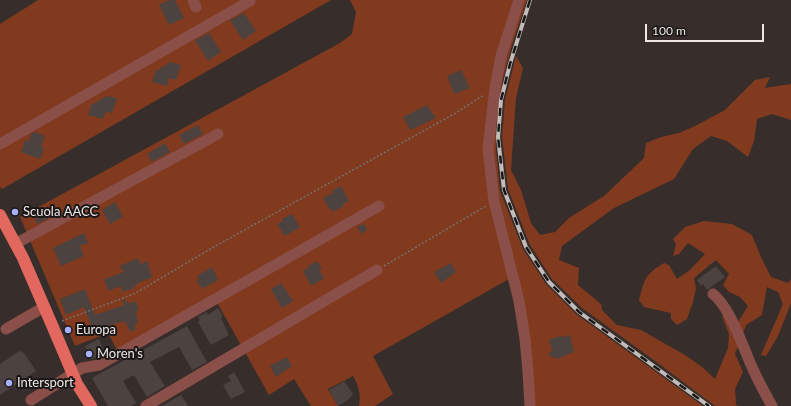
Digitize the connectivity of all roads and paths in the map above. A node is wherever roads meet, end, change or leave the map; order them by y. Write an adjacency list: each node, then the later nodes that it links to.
1 (519, 0): 3 (street)
2 (250, 1): 5 (street)
3 (495, 88): 6 (street); 13 (path)
4 (218, 134): 9 (street)
5 (0, 144)
6 (494, 201): 10 (path); 19 (street)
7 (379, 206): 15 (street)
8 (0, 215): 9 (main road)
9 (16, 244): 12 (main road)
10 (377, 270): 18 (street)
11 (713, 294): 20 (street)
12 (44, 307): 13 (main road); 14 (street)
13 (52, 325): 15 (main road)
14 (6, 329)
15 (72, 374): 16 (street); 17 (main road)
16 (31, 400)
17 (91, 406)
18 (146, 406)
19 (530, 406)
20 (772, 406)

